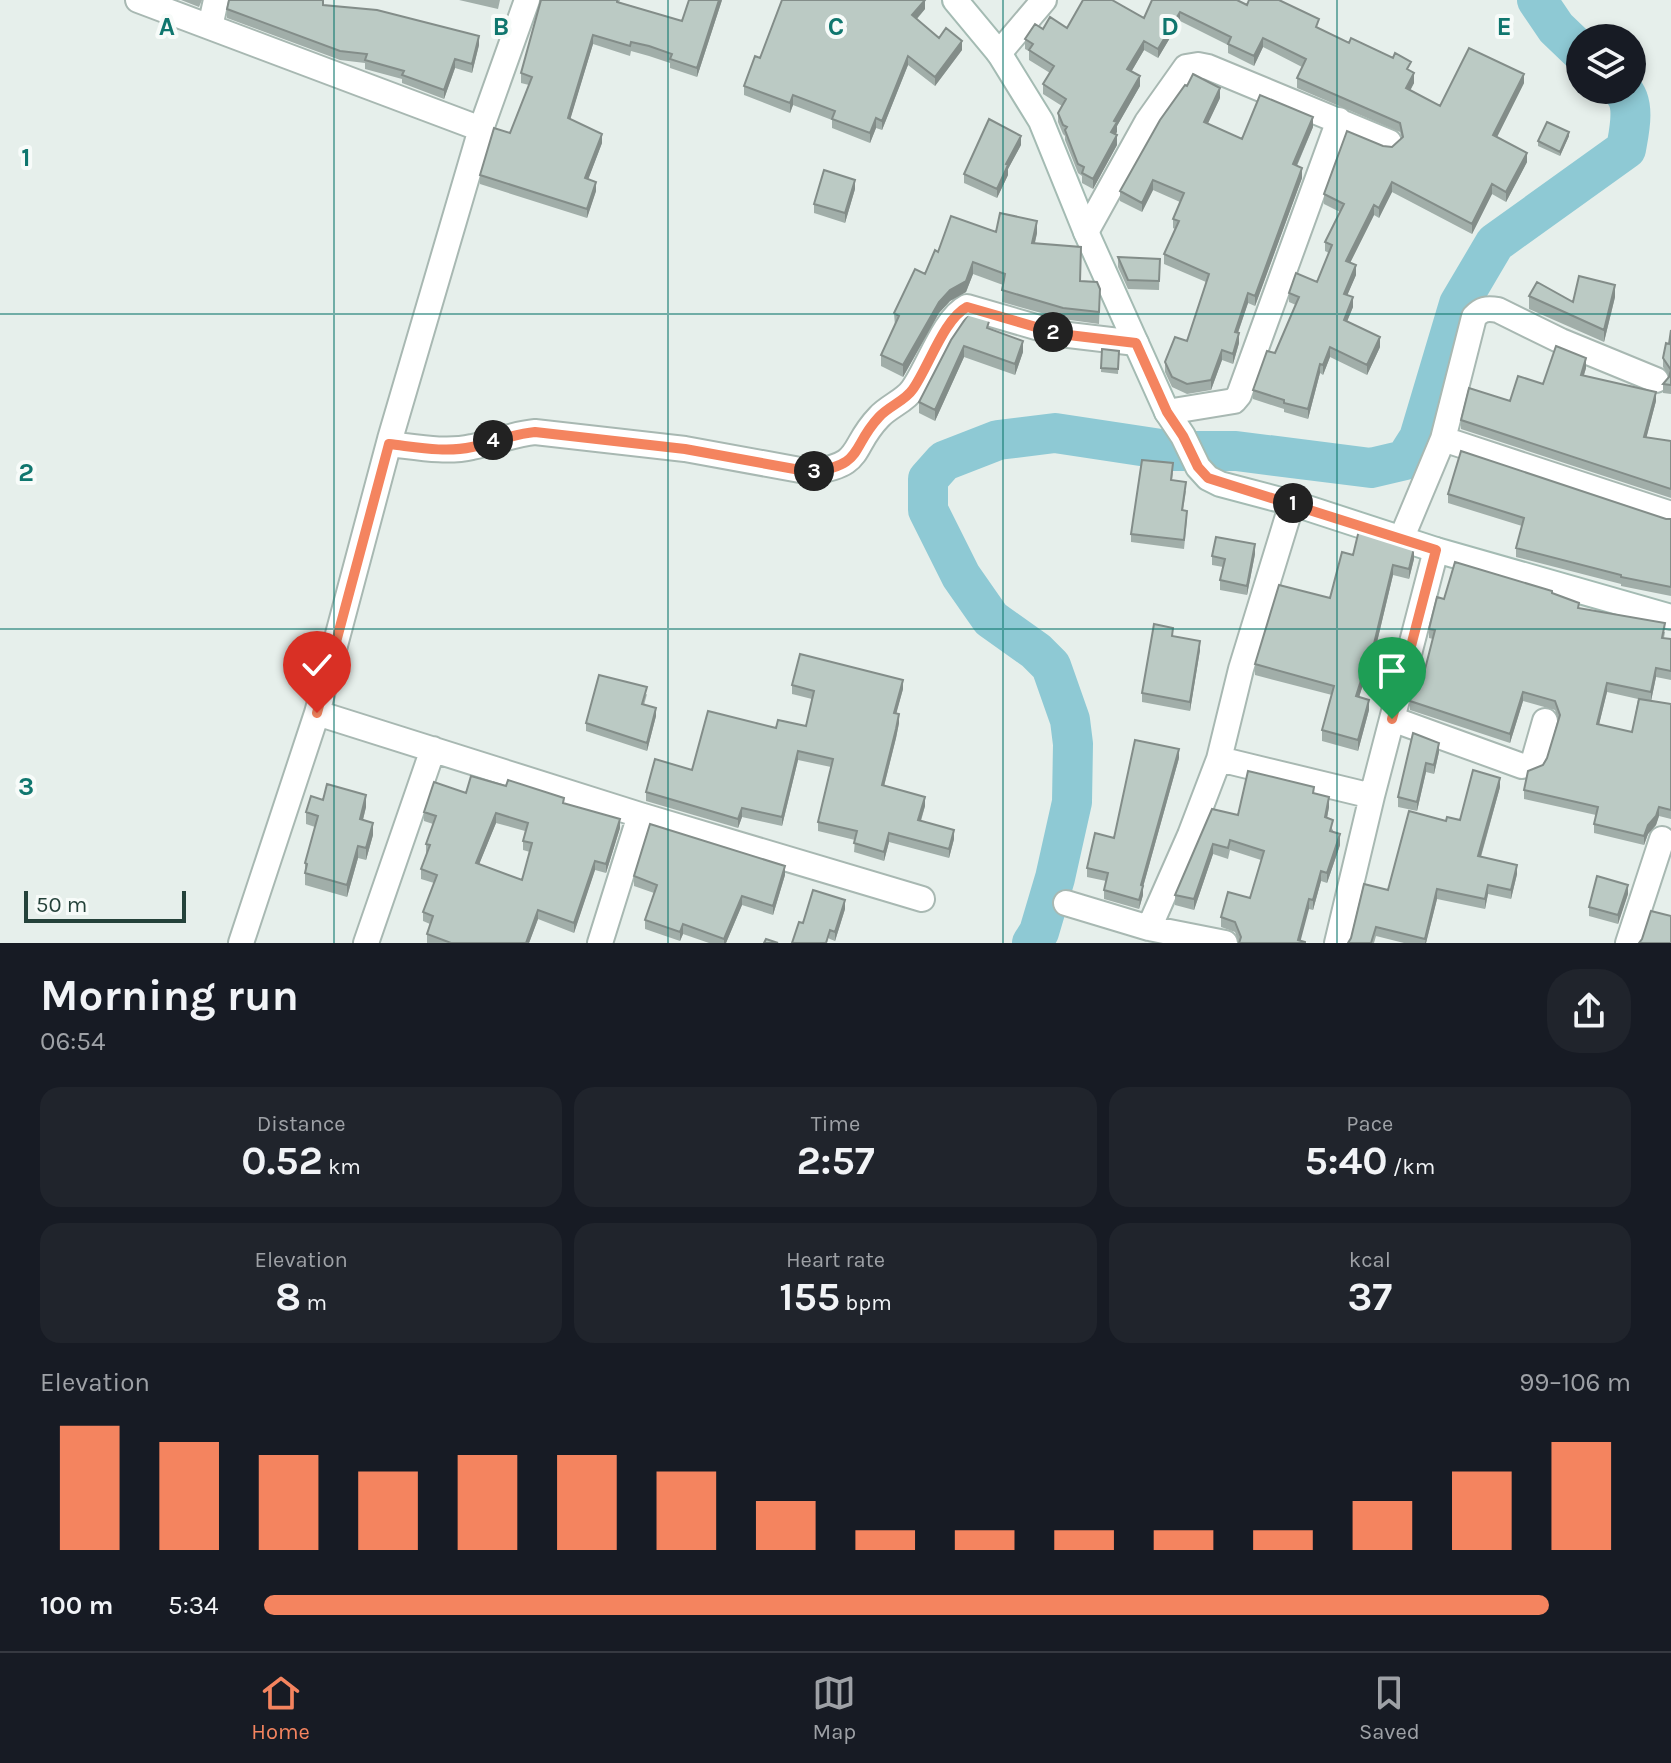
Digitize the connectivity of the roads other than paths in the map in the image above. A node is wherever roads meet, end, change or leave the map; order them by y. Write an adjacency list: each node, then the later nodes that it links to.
1 (138, 0): 6 (street)
2 (216, 0): 6 (street)
3 (527, 0): 9 (street)
4 (955, 0): 7 (street)
5 (1044, 0): 7 (street)
6 (210, 27): 9 (street)
7 (999, 53): 11 (street)
8 (1339, 120): 10 (street); 11 (street); 14 (street)
9 (481, 129): 16 (street)
10 (1389, 142)
11 (1086, 232): 12 (street)
12 (1136, 343): 14 (street); 16 (street)
13 (1656, 380): 15 (street)
14 (1167, 412): 17 (street)
15 (1443, 439): 18 (street); 19 (street)
16 (389, 444): 22 (street)
17 (1292, 503): 19 (street); 26 (street)
18 (1671, 514)
19 (1402, 537): 20 (street)
20 (1436, 550): 21 (street); 23 (street)
21 (1671, 617)
22 (317, 713): 25 (street); 34 (street)
23 (1392, 719): 24 (street); 27 (street)
24 (1545, 721)
25 (433, 749): 28 (street); 35 (street)
26 (1219, 759): 27 (street); 32 (street)
27 (1372, 796): 37 (street)
28 (640, 815): 30 (street); 36 (street)
29 (1662, 839): 38 (street)
30 (922, 899)
31 (1066, 903): 32 (street)
32 (1149, 928): 33 (street)
33 (1214, 941)
34 (241, 943)
35 (366, 943)
36 (600, 943)
37 (1337, 943)
38 (1628, 943)

